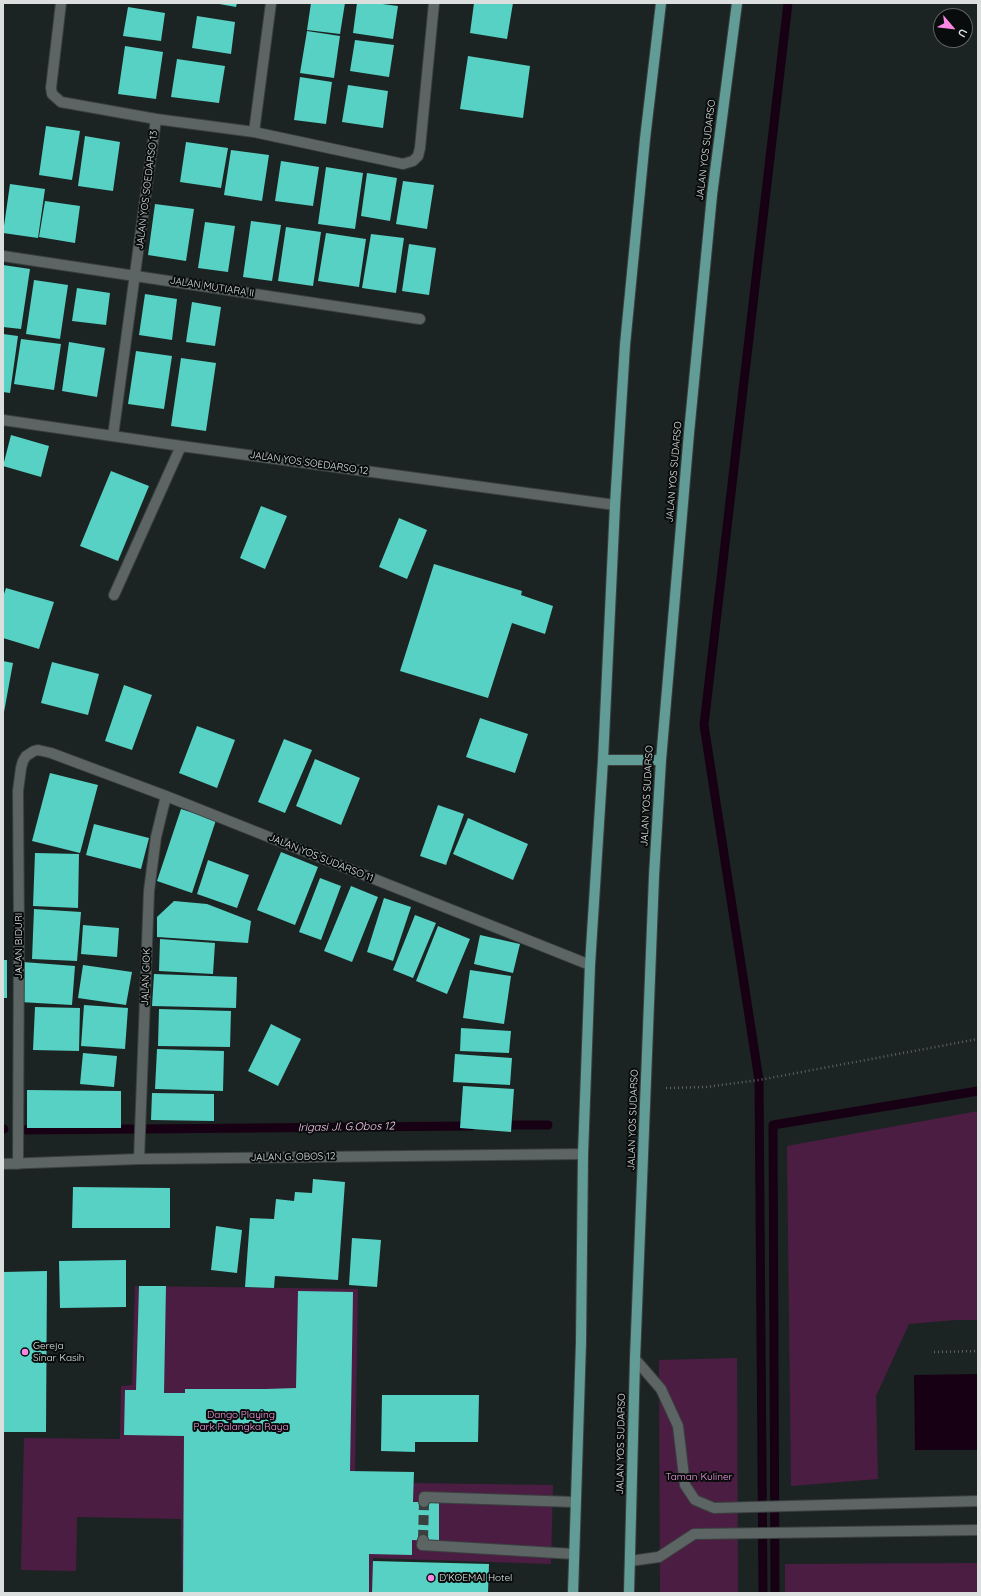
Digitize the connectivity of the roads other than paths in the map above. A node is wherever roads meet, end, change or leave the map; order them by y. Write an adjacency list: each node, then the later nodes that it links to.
1 (61, 3): 6 (street, JALAN YOS SOEDARSO 13)
2 (271, 3): 7 (street)
3 (434, 3): 7 (street)
4 (662, 3): 14 (main road)
5 (737, 3): 18 (main road, JALAN YOS SUDARSO)
6 (156, 119): 7 (street); 9 (street, JALAN YOS SOEDARSO 13)
7 (254, 132)
8 (3, 256): 9 (street, JALAN MUTIARA II)
9 (136, 276): 10 (street, JALAN MUTIARA II); 12 (street, JALAN YOS SOEDARSO 13)
10 (420, 319)
11 (3, 420): 12 (street, JALAN YOS SOEDARSO 12)
12 (113, 436): 13 (street, JALAN YOS SOEDARSO 12)
13 (181, 446): 14 (street, JALAN YOS SOEDARSO 12); 15 (street)
14 (615, 505): 17 (main road)
15 (114, 595)
16 (51, 753): 19 (street, JALAN YOS SUDARSO 11); 24 (street, JALAN BIDURI)
17 (603, 760): 18 (main road); 20 (main road)
18 (661, 760): 25 (main road, JALAN YOS SUDARSO)
19 (166, 796): 20 (street, JALAN YOS SUDARSO 11); 22 (street, JALAN GIOK)
20 (590, 965): 21 (main road)
21 (583, 1154): 22 (street, JALAN G. OBOS 12); 27 (main road)
22 (139, 1159): 24 (street, JALAN G. OBOS 12)
23 (3, 1164): 24 (street, JALAN G. OBOS 12)
24 (18, 1164)
25 (635, 1359): 28 (street); 32 (main road, JALAN YOS SUDARSO)
26 (424, 1502): 27 (street)
27 (575, 1502): 31 (main road)
28 (978, 1502)
29 (978, 1530): 32 (street)
30 (423, 1540): 31 (street)
31 (574, 1554): 33 (main road)
32 (630, 1561): 34 (main road, JALAN YOS SUDARSO)
33 (573, 1593)
34 (629, 1593)

